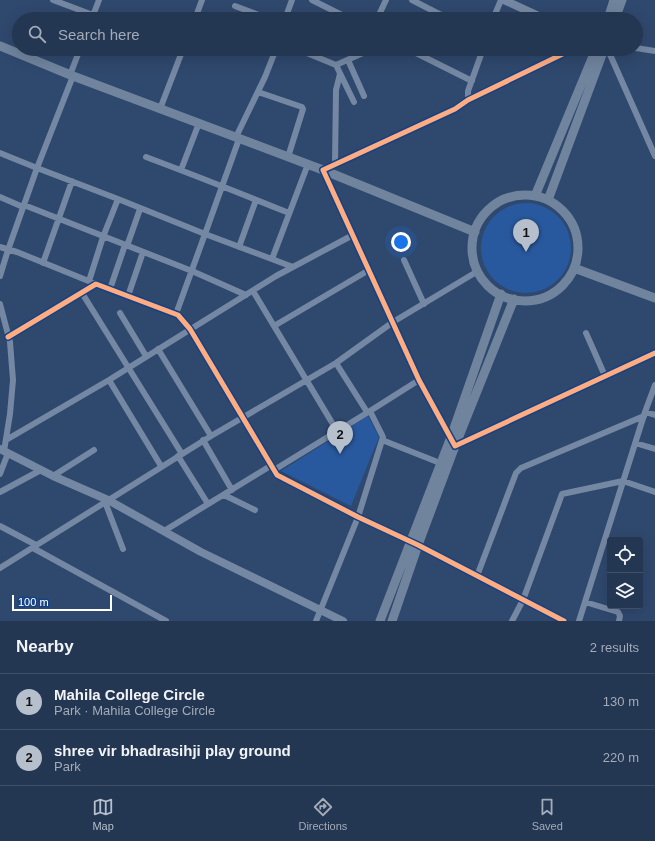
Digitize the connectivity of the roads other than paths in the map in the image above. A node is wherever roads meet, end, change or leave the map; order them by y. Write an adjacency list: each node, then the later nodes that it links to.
1 (53, 0): 13 (street)
2 (99, 0): 14 (street)
3 (202, 0): 15 (street)
4 (292, 0): 17 (street)
5 (312, 0): 18 (street)
6 (386, 0): 19 (street)
7 (412, 0): 20 (street)
8 (501, 0): 21 (street)
9 (504, 0): 22 (street)
10 (614, 0): 23 (main road)
11 (622, 0): 24 (main road)
12 (235, 6): 16 (street)
13 (81, 12)
14 (94, 12)
15 (197, 12)
16 (251, 12)
17 (288, 12)
18 (336, 12)
19 (380, 12)
20 (435, 12)
21 (496, 12)
22 (530, 12)
23 (610, 12)
24 (618, 12)
25 (0, 46): 27 (main road)
26 (643, 49): 28 (street)
27 (12, 51)
28 (655, 51)
29 (24, 56): 44 (main road)
30 (78, 56): 44 (street)
31 (180, 56): 50 (street)
32 (273, 56): 46 (street)
33 (314, 56): 42 (street)
34 (357, 56): 41 (street)
35 (422, 56): 45 (street)
36 (481, 56): 45 (street)
37 (559, 56): 48 (street)
38 (599, 56): 64 (main road)
39 (600, 56): 68 (main road)
40 (605, 56): 54 (street)
41 (348, 60): 42 (street); 47 (street)
42 (336, 65): 43 (street)
43 (340, 74): 49 (street); 58 (street)
44 (71, 76): 50 (main road); 59 (street)
45 (472, 81): 48 (street)
46 (258, 92): 52 (street); 56 (street)
47 (364, 96)
48 (468, 100): 58 (street)
49 (354, 102)
50 (160, 109): 51 (main road)
51 (199, 123): 52 (main road); 60 (street)
52 (238, 138): 56 (main road); 63 (street)
53 (0, 153): 59 (street)
54 (655, 156)
55 (146, 157): 60 (street)
56 (288, 157): 57 (main road)
57 (308, 164): 61 (main road); 71 (street)
58 (335, 164): 61 (street)
59 (37, 168): 62 (street); 69 (street)
60 (180, 170): 63 (street)
61 (323, 170): 73 (main road); 75 (street)
62 (72, 181): 66 (street); 72 (street)
63 (222, 187): 67 (street); 74 (street)
64 (535, 196): 68 (main road); 73 (main road)
65 (0, 197): 69 (street)
66 (118, 199): 70 (street); 76 (street)
67 (256, 200): 71 (street); 79 (street)
68 (548, 200): 86 (main road)
69 (23, 206): 72 (street); 80 (street)
70 (140, 209): 74 (street); 77 (street)
71 (289, 213): 82 (street)
72 (58, 218): 76 (street); 84 (street)
73 (475, 232): 88 (main road)
74 (206, 234): 79 (street); 89 (street)
75 (353, 235): 85 (street); 87 (street)
76 (103, 237): 77 (street); 91 (street)
77 (126, 246): 81 (street); 93 (street)
78 (0, 247): 80 (street)
79 (239, 247): 82 (street)
80 (8, 250): 84 (street); 90 (street)
81 (143, 252): 89 (street); 98 (street)
82 (272, 259): 85 (street)
83 (404, 260): 102 (street)
84 (43, 263): 91 (street)
85 (293, 267): 94 (street)
86 (574, 268): 99 (main road); 100 (main road)
87 (369, 270): 105 (street); 106 (street)
88 (478, 271): 96 (main road); 102 (street)
89 (192, 272): 97 (street); 104 (street)
90 (0, 276)
91 (89, 281): 92 (street)
92 (96, 284): 93 (street); 95 (street)
93 (110, 289): 98 (street)
94 (252, 291): 97 (street); 106 (street)
95 (82, 293): 109 (street); 114 (street)
96 (501, 294): 100 (main road); 126 (main road)
97 (246, 295): 107 (street)
98 (128, 296): 104 (street)
99 (655, 298)
100 (514, 299): 131 (main road)
101 (0, 304): 109 (street)
102 (424, 304): 105 (street)
103 (120, 313): 112 (street)
104 (176, 314): 107 (street)
105 (393, 322): 113 (street); 118 (street)
106 (274, 326): 117 (street)
107 (190, 329): 110 (street); 123 (street)
108 (586, 333): 115 (street)
109 (8, 337): 127 (street)
110 (158, 349): 112 (street); 125 (street)
111 (655, 353): 115 (street)
112 (146, 356): 114 (street)
113 (336, 363): 117 (street); 120 (street)
114 (128, 368): 116 (street); 135 (street)
115 (605, 376): 131 (street)
116 (110, 380): 127 (street); 137 (street)
117 (307, 380): 123 (street); 124 (street)
118 (419, 380): 120 (street); 126 (street)
119 (655, 385): 121 (street)
120 (369, 412): 124 (street); 129 (street)
121 (644, 414): 122 (street); 130 (street); 157 (street)
122 (655, 415)
123 (243, 417): 125 (street); 138 (street)
124 (337, 431): 138 (street)
125 (211, 436): 128 (street)
126 (451, 437): 131 (street); 136 (main road)
127 (6, 440): 134 (street)
128 (203, 440): 135 (street); 143 (street)
129 (382, 440): 136 (street); 150 (street)
130 (635, 443): 132 (street); 142 (street)
131 (456, 446): 153 (main road)
132 (655, 449)
133 (94, 450): 141 (street)
134 (4, 451): 139 (street); 140 (street)
135 (180, 455): 137 (street); 148 (street)
136 (440, 463): 153 (main road)
137 (161, 466): 147 (street)
138 (273, 468): 143 (street); 150 (street)
139 (41, 470): 141 (street); 144 (street)
140 (0, 474)
141 (53, 476): 147 (street)
142 (623, 481): 145 (street); 158 (street); 159 (street)
143 (232, 490): 146 (street)
144 (0, 492)
145 (655, 492)
146 (224, 495): 148 (street); 149 (street)
147 (107, 501): 152 (street); 154 (street); 155 (street)
148 (208, 504): 152 (street)
149 (255, 510)
150 (358, 517): 153 (street); 160 (street)
151 (0, 526): 154 (street)
152 (164, 531): 160 (street)
153 (414, 544): 157 (street); 164 (main road); 165 (main road)
154 (35, 546): 156 (street); 161 (street)
155 (123, 549)
156 (0, 568)
157 (476, 576): 158 (street)
158 (523, 600): 166 (street); 167 (street)
159 (585, 602): 168 (street); 169 (street)
160 (320, 610): 162 (street); 163 (street)
161 (166, 621)
162 (316, 621)
163 (343, 621)
164 (380, 621)
165 (392, 621)
166 (512, 621)
167 (564, 621)
168 (579, 621)
169 (619, 621)

